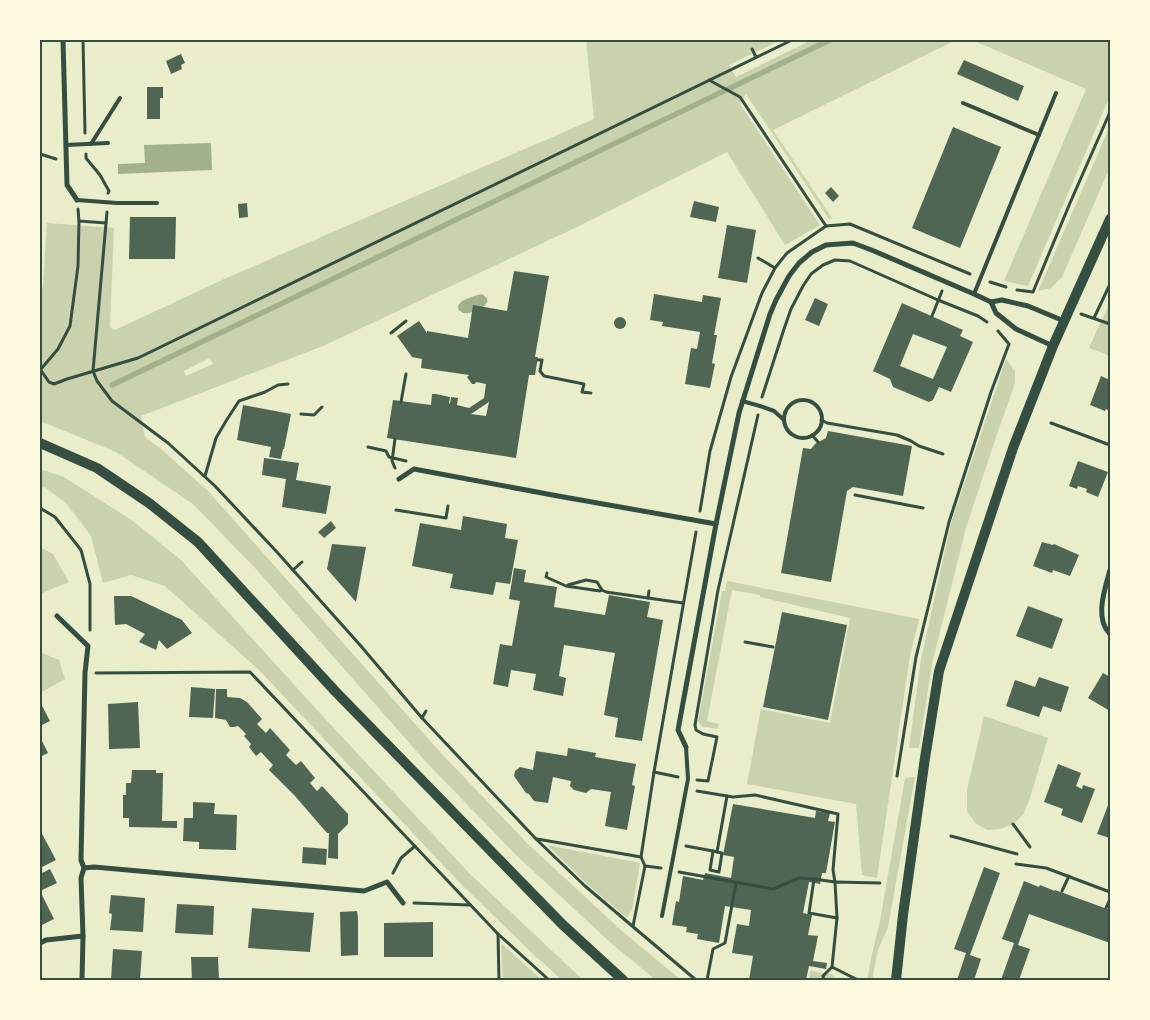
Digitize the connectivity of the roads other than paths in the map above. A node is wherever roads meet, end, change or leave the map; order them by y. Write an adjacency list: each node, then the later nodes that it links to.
1 (63, 40): 8 (street)
2 (1056, 93): 5 (lane)
3 (120, 98): 7 (lane)
4 (963, 103): 5 (lane)
5 (1039, 135): 12 (lane)
6 (108, 143): 7 (lane)
7 (91, 144): 8 (lane)
8 (66, 145): 9 (street)
9 (77, 200): 10 (lane)
10 (158, 204)
11 (1110, 219): 14 (main road)
12 (974, 294): 13 (street); 16 (street)
13 (991, 302): 14 (street); 15 (street)
14 (1064, 321): 15 (main road)
15 (1053, 346): 32 (main road)
16 (742, 401): 17 (lane); 20 (street)
17 (784, 420): 17 (lane)
18 (40, 443): 31 (main road)
19 (399, 479): 20 (street)
20 (716, 524): 24 (street)
21 (1110, 570): 23 (street)
22 (57, 616): 25 (street)
23 (1110, 634)
24 (686, 747): 27 (lane)
25 (84, 868): 26 (street); 28 (street)
26 (403, 903)
27 (662, 916)
28 (83, 936): 29 (street); 30 (street)
29 (40, 943)
30 (82, 980)
31 (623, 980)
32 (896, 980)

